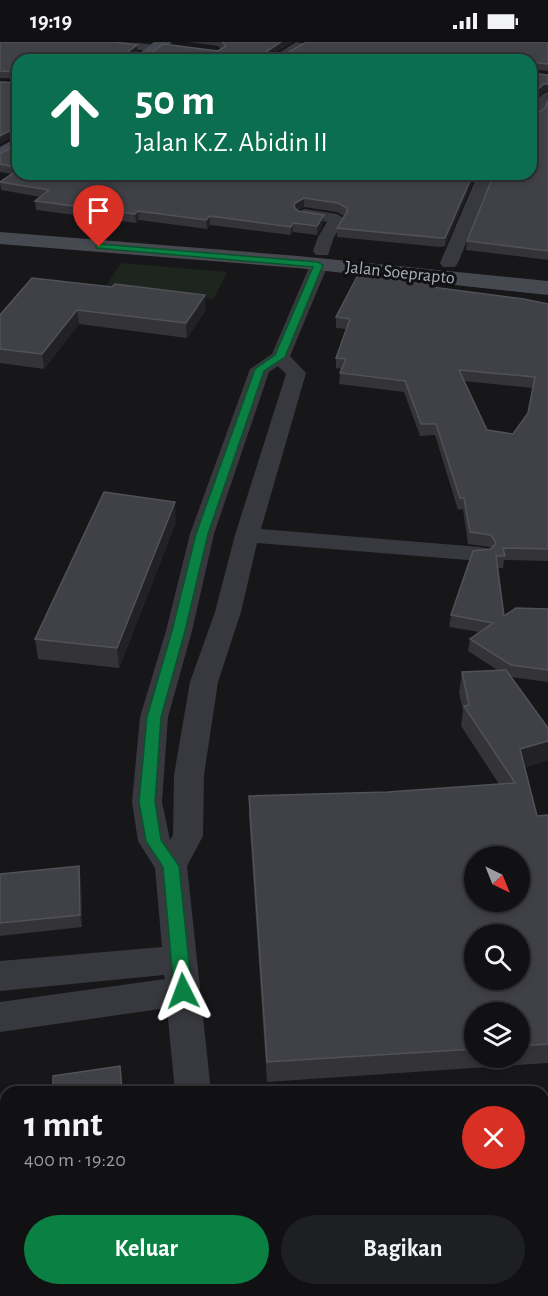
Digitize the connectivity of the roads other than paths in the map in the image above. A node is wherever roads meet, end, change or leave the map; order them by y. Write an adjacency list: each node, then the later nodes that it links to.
1 (107, 42): 3 (street)
2 (302, 42): 5 (street)
3 (163, 45): 4 (main road)
4 (149, 54)
5 (285, 54)
6 (548, 97): 7 (street)
7 (537, 111)
8 (483, 180): 13 (street)
9 (304, 214): 12 (street)
10 (0, 223): 12 (main road, Jalan Soeprapto)
11 (0, 238): 12 (main road, Jalan Soeprapto)
12 (320, 258): 13 (main road, Jalan Soeprapto); 15 (main road, Jalan Soeprapto); 16 (street)
13 (449, 262): 14 (main road, Jalan Soeprapto)
14 (548, 272)
15 (548, 288)
16 (280, 357): 17 (street); 19 (street)
17 (247, 535): 18 (street); 19 (street)
18 (480, 554)
19 (171, 866): 20 (street)
20 (182, 975): 21 (street); 22 (street); 23 (street)
21 (0, 976)
22 (0, 1017)
23 (192, 1086)

